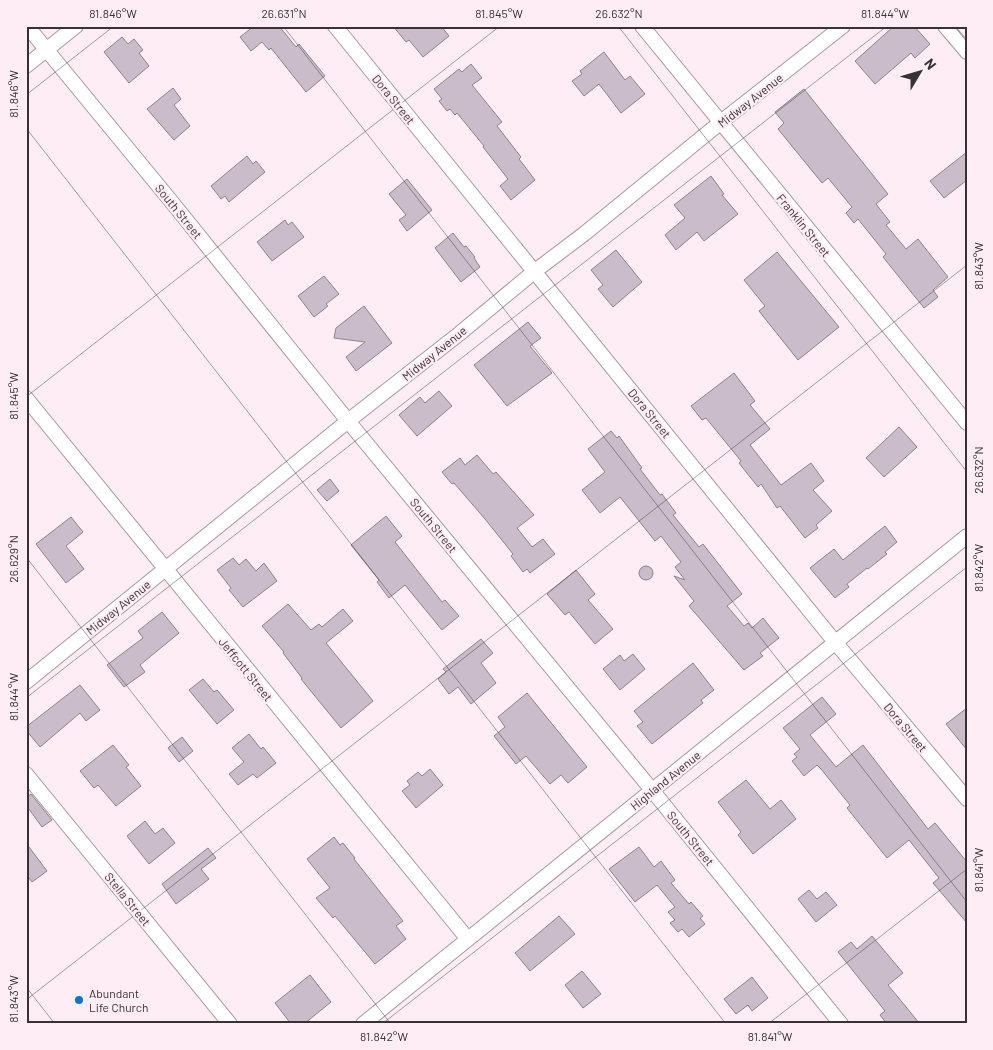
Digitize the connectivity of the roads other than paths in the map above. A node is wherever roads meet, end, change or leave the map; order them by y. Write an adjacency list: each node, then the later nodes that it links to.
1 (27, 26): 7 (street, South Street)
2 (76, 26): 7 (street)
3 (335, 26): 11 (street, Dora Street)
4 (642, 26): 10 (street, Franklin Street)
5 (843, 26): 10 (street, Midway Avenue)
6 (945, 26): 8 (street)
7 (47, 50): 9 (street); 13 (street, South Street)
8 (967, 52)
9 (26, 66)
10 (721, 122): 11 (street, Midway Avenue); 14 (street, Franklin Street)
11 (535, 271): 13 (street, Midway Avenue); 17 (street, Dora Street)
12 (26, 398): 16 (street, Jeffcott Street)
13 (348, 421): 16 (street, Midway Avenue); 20 (street, South Street)
14 (967, 423)
15 (967, 536): 17 (street, Highland Avenue)
16 (166, 568): 18 (street, Midway Avenue); 22 (street, Jeffcott Street)
17 (835, 642): 20 (street, Highland Avenue); 21 (street, Dora Street)
18 (26, 682)
19 (26, 774): 23 (street, Stella Street)
20 (652, 790): 22 (street, Highland Avenue); 25 (street, South Street)
21 (967, 799)
22 (467, 938): 24 (street, Highland Avenue)
23 (230, 1024)
24 (363, 1024)
25 (841, 1024)

